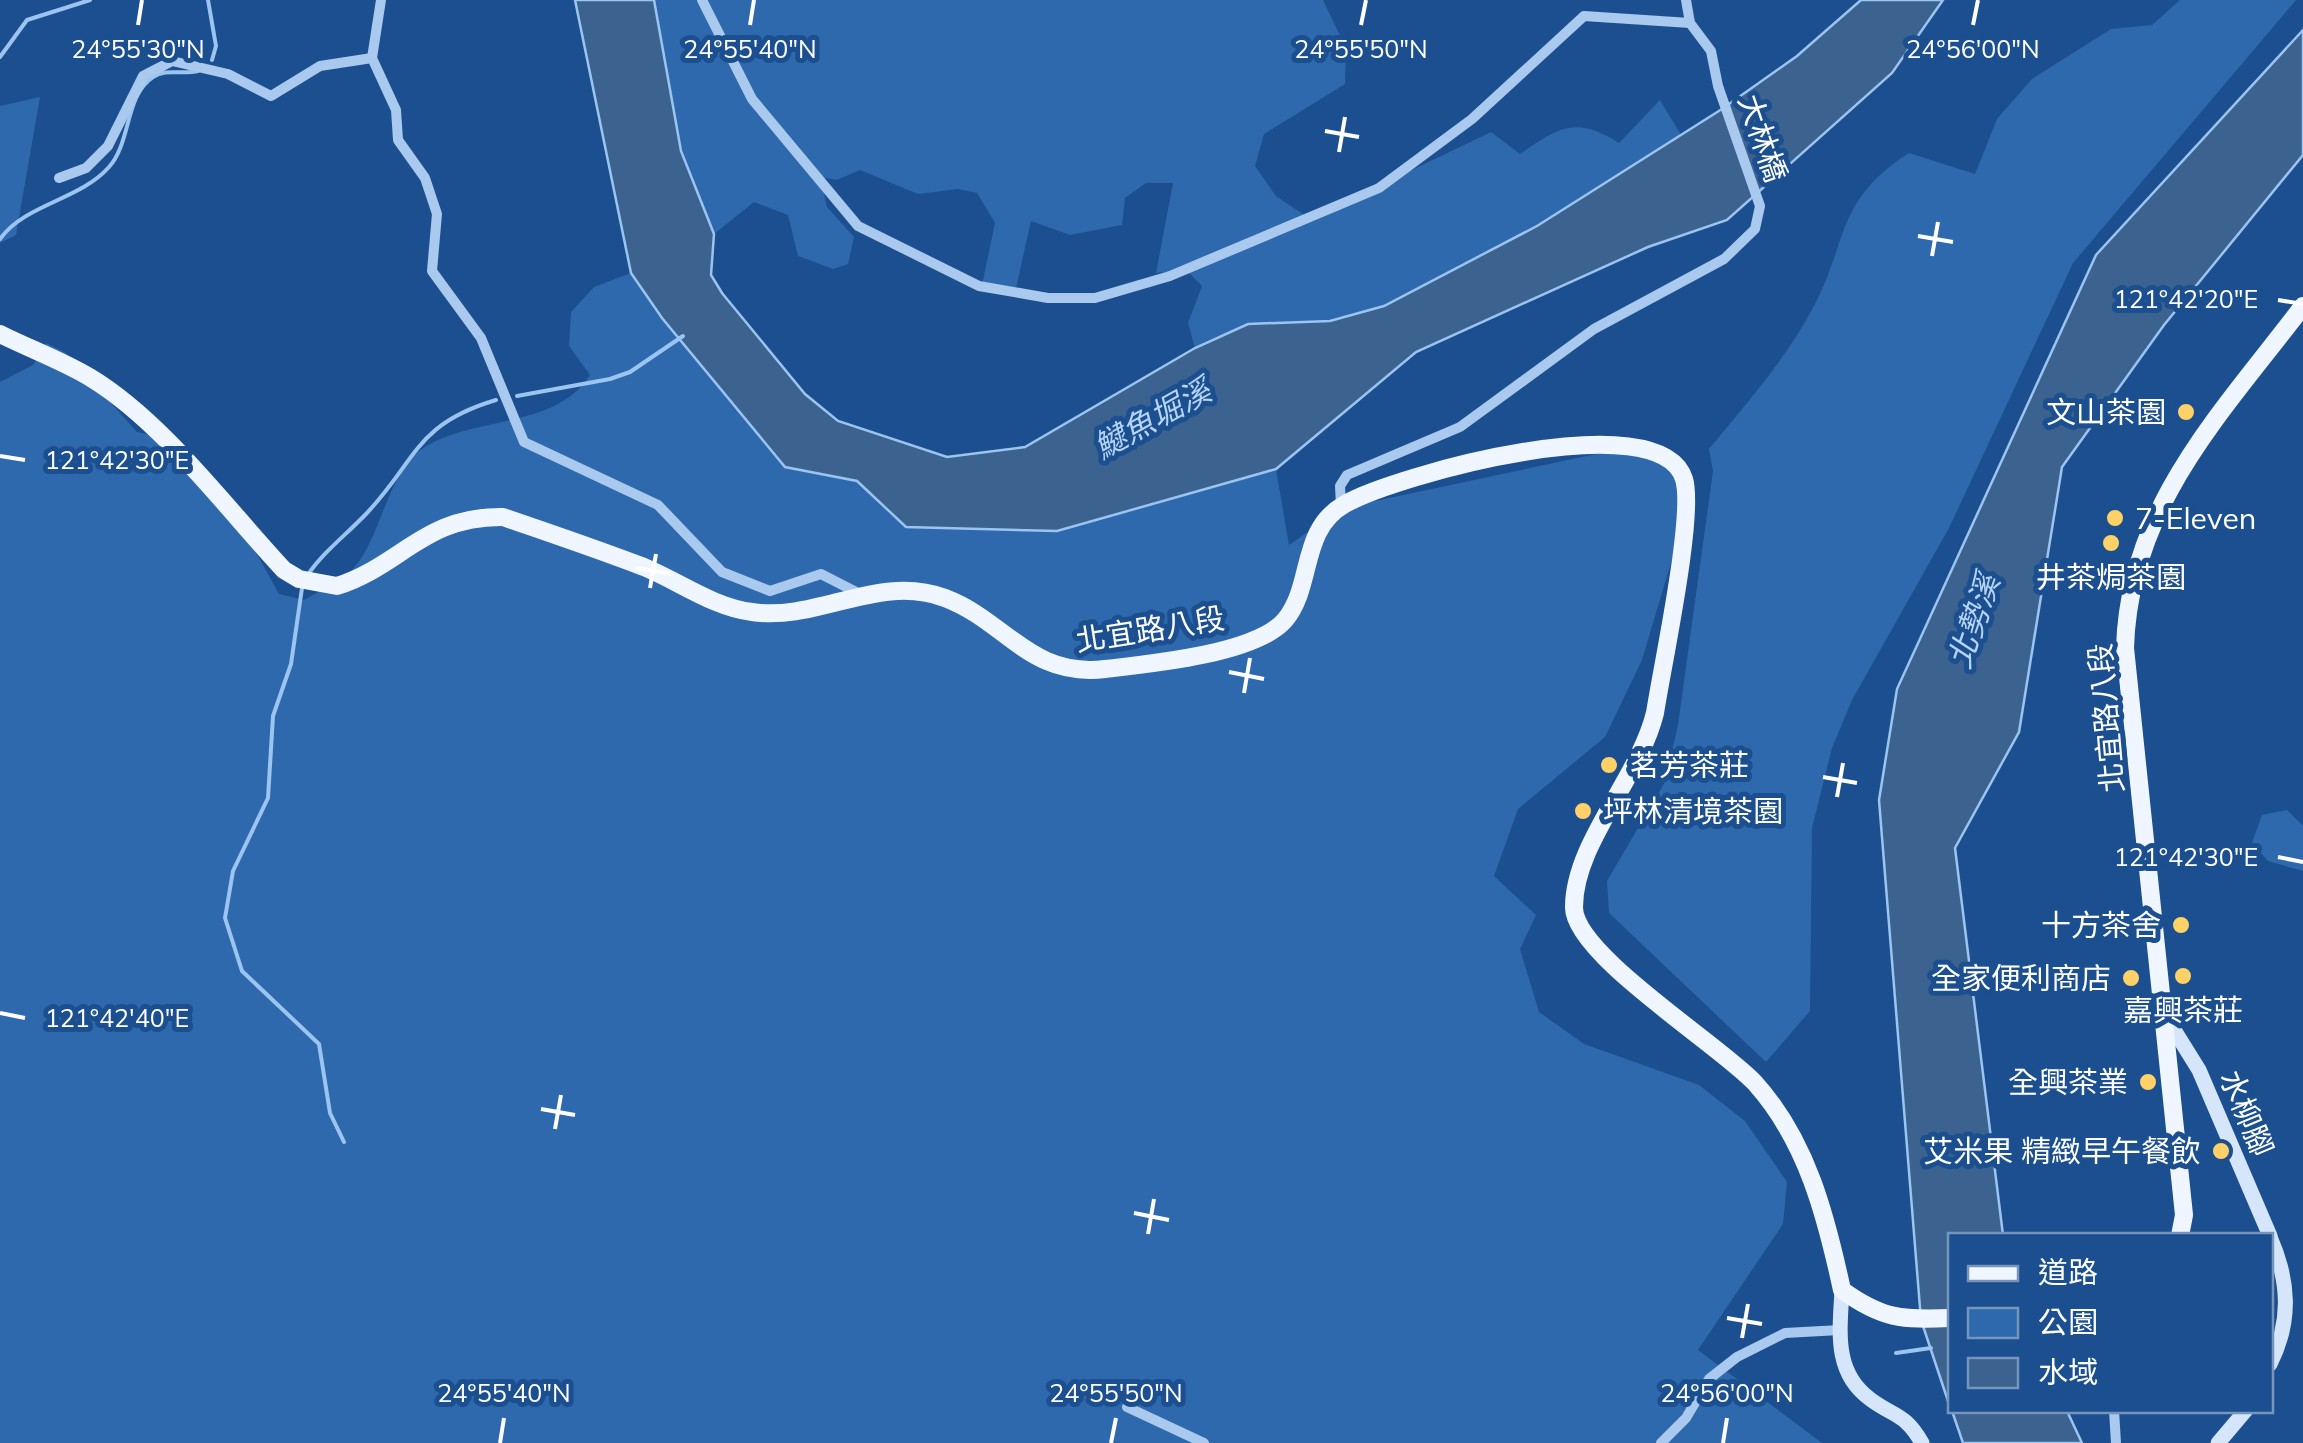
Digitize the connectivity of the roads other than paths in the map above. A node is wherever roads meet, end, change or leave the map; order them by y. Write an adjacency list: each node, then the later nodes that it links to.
1 (381, 0): 5 (street)
2 (702, 0): 4 (street)
3 (1686, 0): 4 (street)
4 (1690, 23): 9 (street, 大林橋)
5 (372, 58): 6 (street); 10 (street)
6 (59, 178)
7 (2303, 306): 11 (main road, 北宜路八段)
8 (0, 334): 10 (main road, 北宜路八段)
9 (1342, 506): 10 (main road, 北宜路八段); 15 (main road)
10 (860, 594)
11 (2166, 1016): 12 (main road, 北宜路八段); 13 (main road, 水柳腳)
12 (2181, 1233)
13 (2269, 1233)
14 (2273, 1243): 18 (main road, 水柳腳)
15 (1842, 1290): 16 (main road); 17 (main road)
16 (1948, 1318)
17 (1840, 1330): 23 (street); 24 (main road)
18 (2273, 1356)
19 (1127, 1406): 22 (street)
20 (2114, 1413): 25 (street)
21 (2243, 1413): 26 (main road)
22 (1204, 1443)
23 (1661, 1443)
24 (1922, 1443)
25 (2116, 1443)
26 (2218, 1443)

